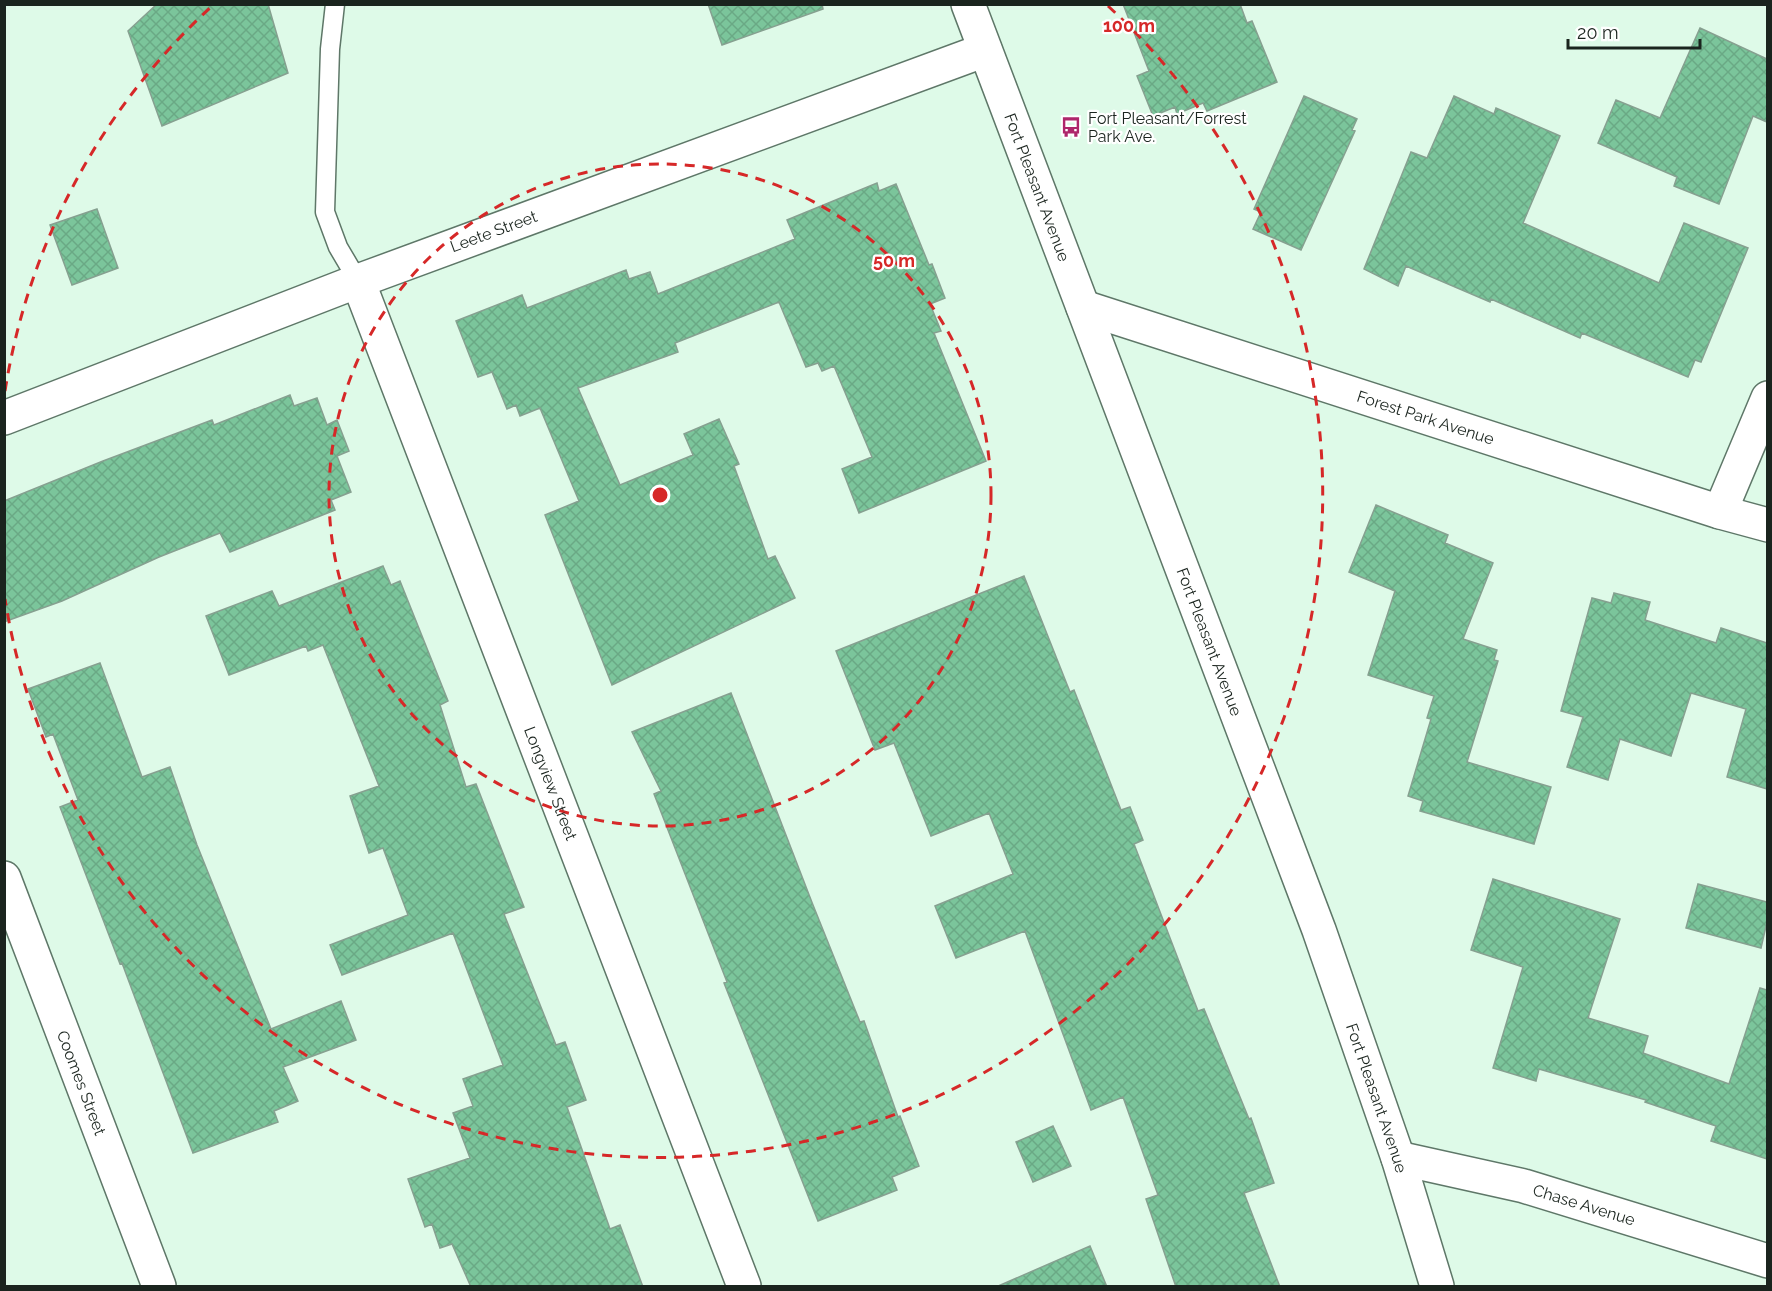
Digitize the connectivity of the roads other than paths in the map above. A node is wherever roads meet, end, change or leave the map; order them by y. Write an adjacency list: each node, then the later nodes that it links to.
1 (335, 4): 4 (lane)
2 (968, 4): 3 (street, Fort Pleasant Avenue)
3 (985, 50): 4 (street, Leete Street); 5 (street, Fort Pleasant Avenue)
4 (358, 281): 7 (street, Leete Street); 14 (street, Longview Street)
5 (1083, 308): 8 (street, Forest Park Avenue); 11 (street, Fort Pleasant Avenue)
6 (1767, 398): 8 (street)
7 (4, 418)
8 (1720, 512): 9 (street, Forest Park Avenue)
9 (1767, 525)
10 (4, 878): 13 (street, Coomes Street)
11 (1398, 1158): 12 (street, Chase Avenue); 15 (street, Fort Pleasant Avenue)
12 (1767, 1261)
13 (159, 1287)
14 (744, 1287)
15 (1437, 1287)

